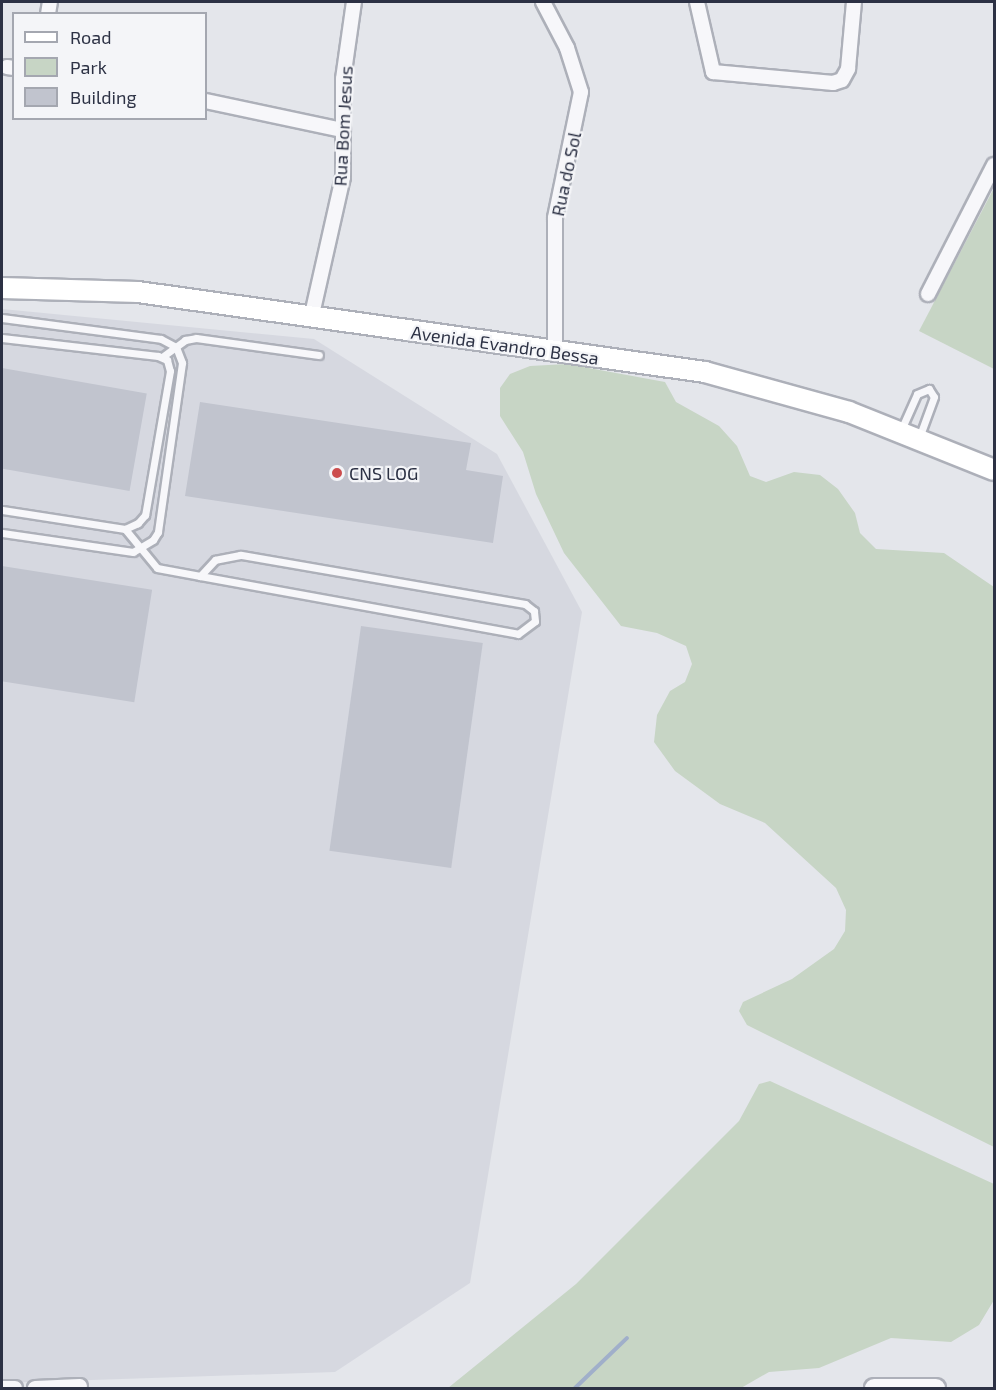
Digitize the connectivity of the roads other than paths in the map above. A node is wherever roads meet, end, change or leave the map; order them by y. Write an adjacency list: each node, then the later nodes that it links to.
1 (354, 2): 6 (street, Rua Bom Jesus)
2 (546, 2): 14 (street, Rua do Sol)
3 (697, 2): 4 (street)
4 (854, 2)
5 (207, 101): 6 (street)
6 (343, 130): 11 (street, Rua Bom Jesus)
7 (994, 165): 9 (street)
8 (2, 288): 11 (main road, Avenida Evandro Bessa)
9 (928, 294)
10 (2, 318): 13 (lane)
11 (311, 319): 14 (main road, Avenida Evandro Bessa)
12 (2, 338): 16 (lane)
13 (176, 347): 15 (lane); 16 (lane); 23 (lane)
14 (555, 351): 17 (main road, Avenida Evandro Bessa)
15 (319, 356)
16 (162, 357): 21 (lane)
17 (900, 431): 18 (main road, Avenida Evandro Bessa); 18 (lane)
18 (919, 438): 19 (main road, Avenida Evandro Bessa)
19 (994, 470)
20 (2, 510): 21 (lane)
21 (125, 529): 23 (lane)
22 (2, 533): 23 (lane)
23 (140, 550): 24 (lane)
24 (200, 576): 24 (lane)
25 (80, 1386): 28 (street)
26 (2, 1388): 27 (street)
27 (15, 1389)
28 (35, 1389)
29 (874, 1389): 30 (street)
30 (936, 1389)

